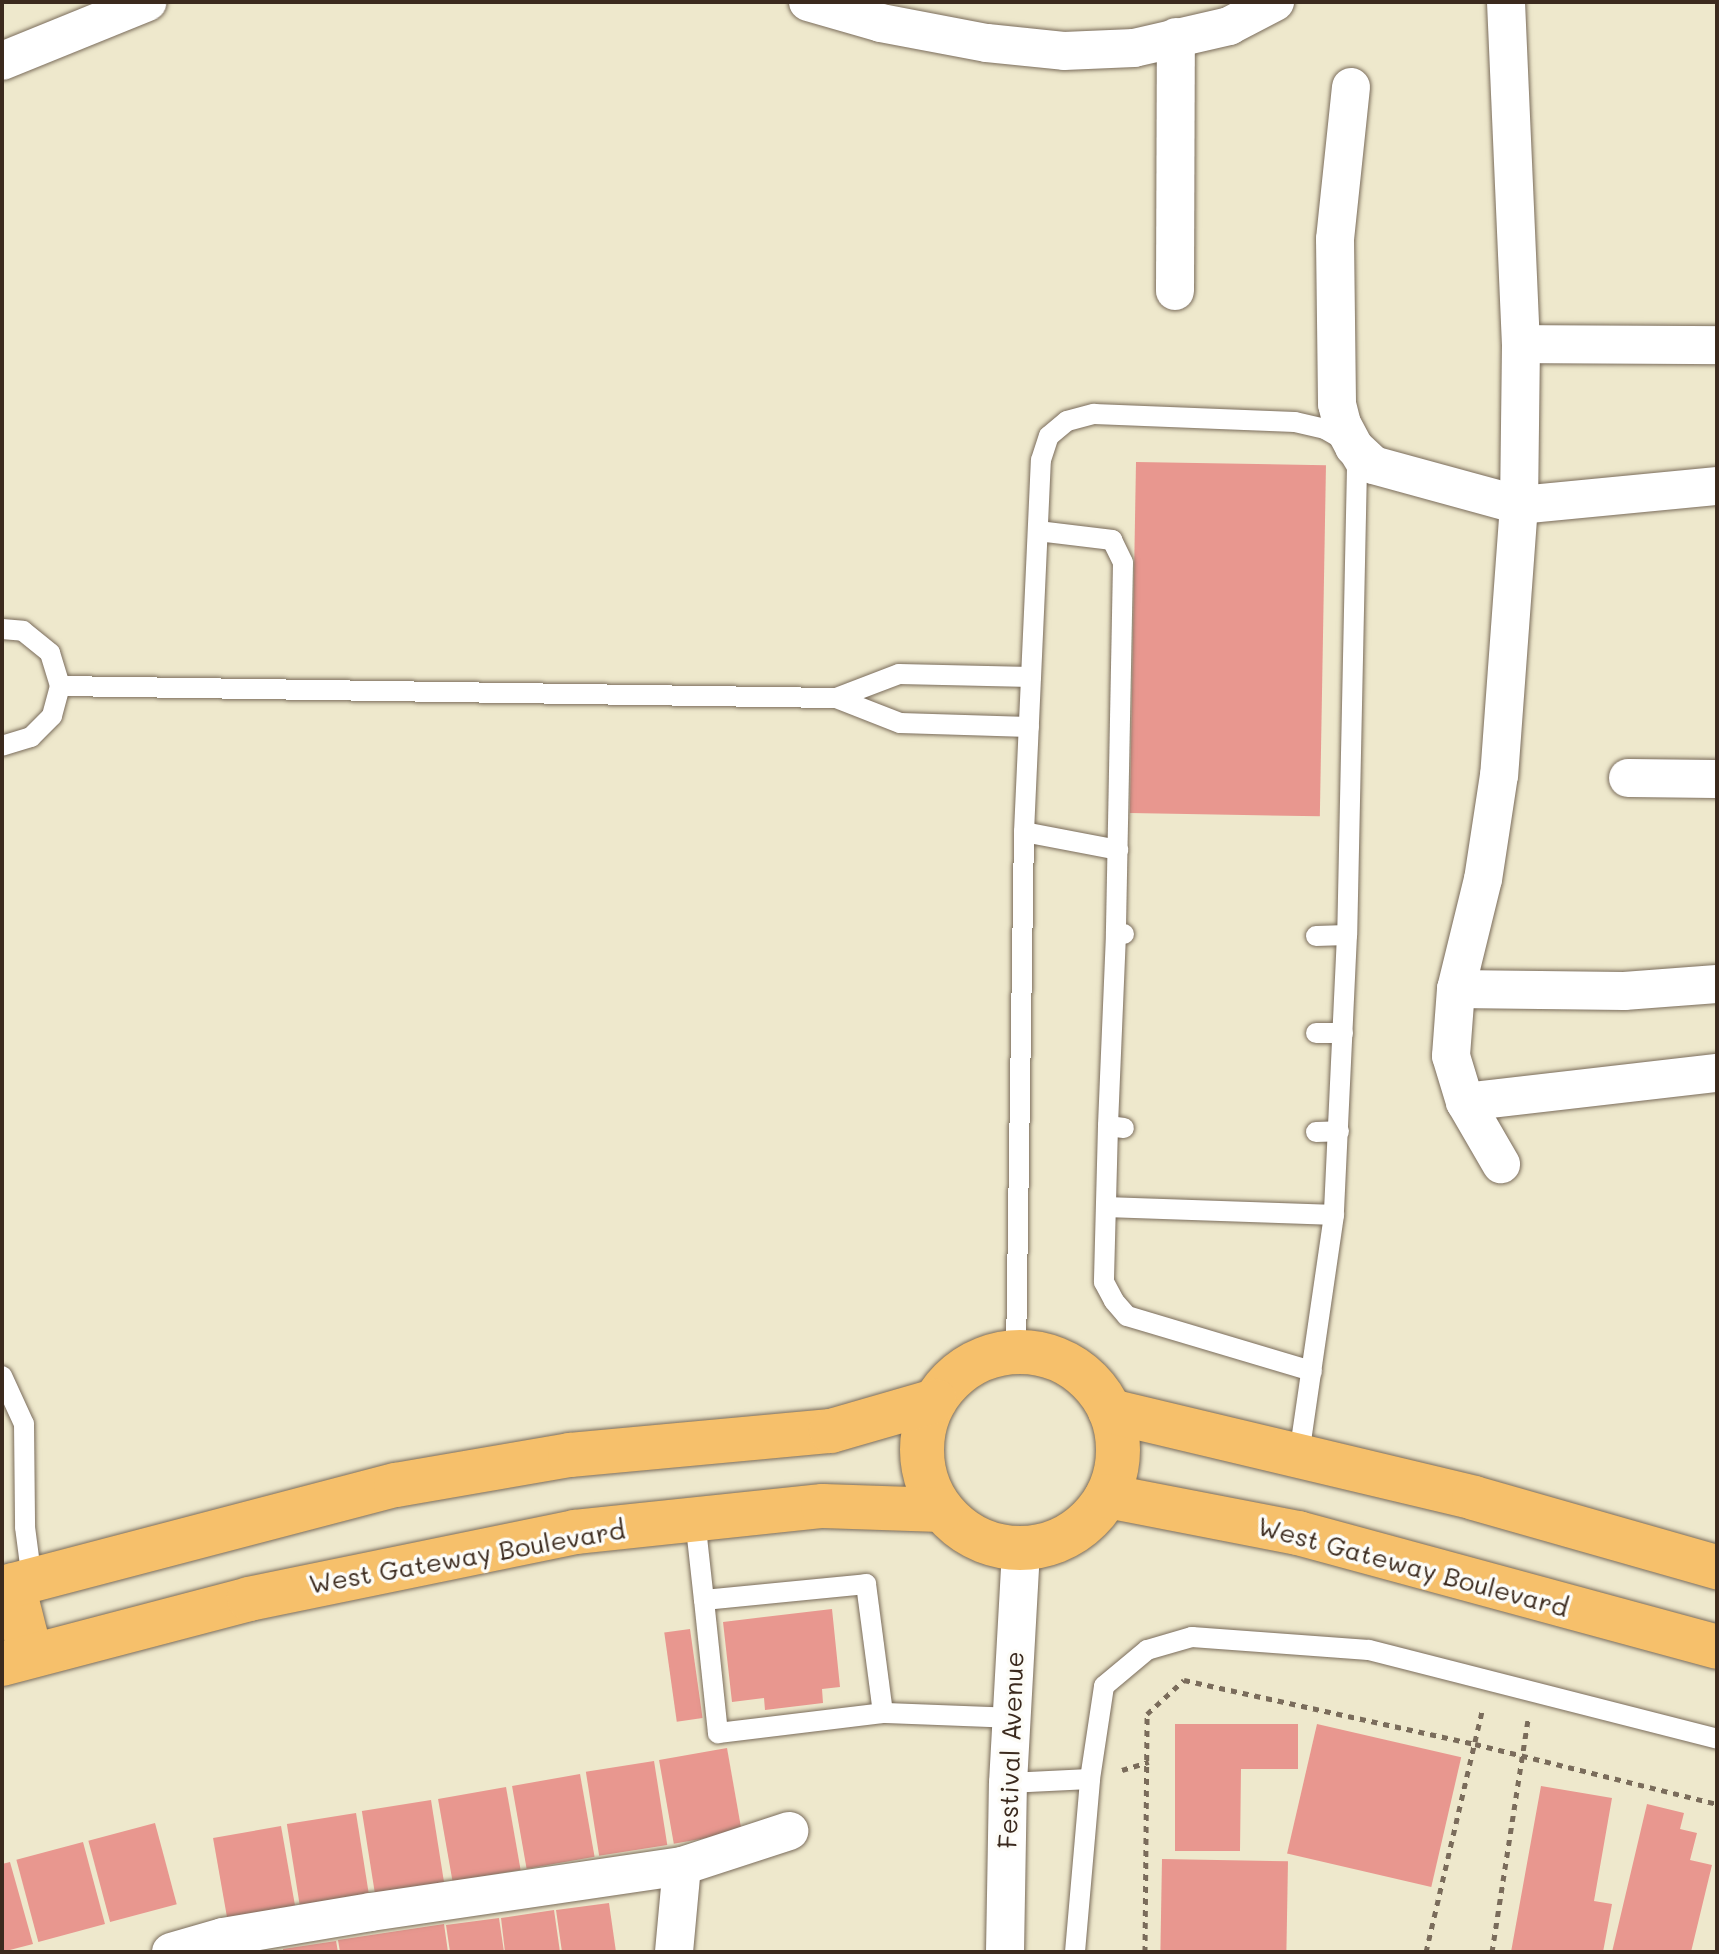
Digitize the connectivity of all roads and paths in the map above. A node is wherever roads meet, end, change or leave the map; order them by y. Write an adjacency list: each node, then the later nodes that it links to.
1 (147, 2): 6 (street)
2 (808, 2): 5 (street)
3 (1275, 2): 5 (street)
4 (1506, 2): 9 (street)
5 (1176, 37): 8 (street)
6 (2, 61)
7 (1351, 87): 12 (street)
8 (1175, 291)
9 (1521, 344): 10 (street); 12 (street)
10 (1717, 345)
11 (1717, 486): 12 (street)
12 (1519, 505): 27 (street)
13 (1038, 531): 15 (lane); 23 (lane); 24 (lane)
14 (2, 629): 16 (lane)
15 (1031, 677): 17 (lane); 18 (lane)
16 (60, 686): 17 (lane); 19 (lane)
17 (836, 698): 18 (lane)
18 (1029, 727): 22 (lane)
19 (2, 746)
20 (1628, 778): 21 (street)
21 (1717, 779)
22 (1024, 832): 23 (lane); 37 (lane)
23 (1118, 850): 35 (lane)
24 (1347, 935): 25 (lane); 29 (lane)
25 (1316, 936)
26 (1717, 984): 27 (street)
27 (1456, 989): 31 (street)
28 (1316, 1033): 29 (lane)
29 (1343, 1033): 32 (lane)
30 (1717, 1073): 31 (street)
31 (1465, 1102): 34 (street)
32 (1339, 1131): 33 (lane); 36 (lane)
33 (1316, 1132)
34 (1501, 1164)
35 (1108, 1207): 36 (lane); 38 (lane)
36 (1334, 1215): 38 (lane)
37 (1016, 1352): 40 (main road); 41 (main road)
38 (1312, 1371): 42 (lane)
39 (2, 1376): 48 (lane)
40 (935, 1401): 44 (main road); 48 (main road)
41 (1110, 1411): 42 (main road); 43 (main road)
42 (1299, 1454): 47 (main road)
43 (1107, 1496): 46 (main road); 50 (main road, West Gateway Boulevard)
44 (941, 1510): 45 (main road, West Gateway Boulevard); 46 (main road)
45 (695, 1519): 49 (lane); 51 (main road, West Gateway Boulevard)
46 (1021, 1548): 55 (street, Festival Avenue)
47 (1717, 1567)
48 (16, 1584): 51 (main road)
49 (704, 1600): 54 (lane); 54 (lane)
50 (1717, 1647)
51 (17, 1660)
52 (1489, 1681): 53 (lane); 57 (path); 59 (lane)
53 (1533, 1692): 56 (lane); 58 (path)
54 (883, 1713): 55 (lane)
55 (1012, 1718): 60 (street, Festival Avenue)
56 (1717, 1739)
57 (1475, 1744): 58 (path); 68 (path); 69 (path)
58 (1521, 1756): 61 (path); 70 (path)
59 (1090, 1779): 60 (lane); 67 (lane)
60 (1008, 1783): 66 (street, Festival Avenue)
61 (1717, 1804)
62 (789, 1831): 63 (street)
63 (682, 1866): 64 (street); 65 (street)
64 (171, 1952)
65 (674, 1952)
66 (1005, 1952)
67 (1075, 1952)
68 (1145, 1952)
69 (1426, 1952)
70 (1492, 1952)

